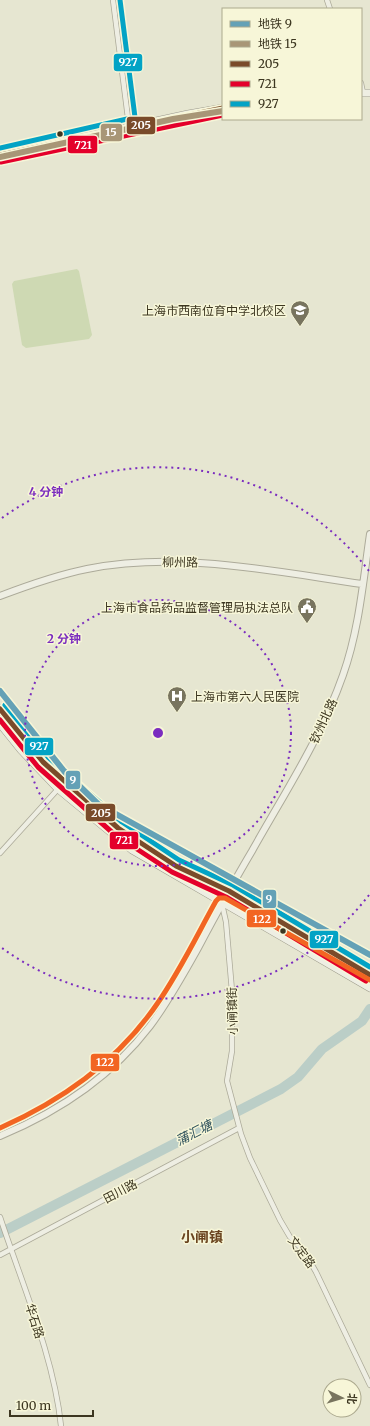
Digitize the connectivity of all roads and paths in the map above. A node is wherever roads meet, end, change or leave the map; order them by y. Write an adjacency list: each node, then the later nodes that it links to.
1 (113, 0): 3 (street)
2 (222, 108): 3 (main road)
3 (129, 126): 4 (main road)
4 (0, 155)
5 (370, 534): 6 (street, 钦州北路)
6 (362, 584): 7 (street, 柳州路); 12 (street, 钦州北路)
7 (0, 596)
8 (0, 709): 12 (main road)
9 (0, 724): 10 (main road)
10 (58, 789): 11 (street); 13 (main road)
11 (0, 853)
12 (229, 891): 13 (street, 钦州北路); 14 (main road)
13 (222, 904): 15 (main road); 16 (street, 小闸镇街); 18 (street, 钦州北路)
14 (368, 974)
15 (370, 988)
16 (237, 1118): 17 (street, 文定路)
17 (239, 1128): 20 (street, 田川路); 22 (street, 文定路)
18 (0, 1136)
19 (0, 1218): 20 (street, 华石路)
20 (11, 1249): 21 (street, 田川路); 23 (street, 华石路)
21 (0, 1255)
22 (370, 1385)
23 (62, 1426)

